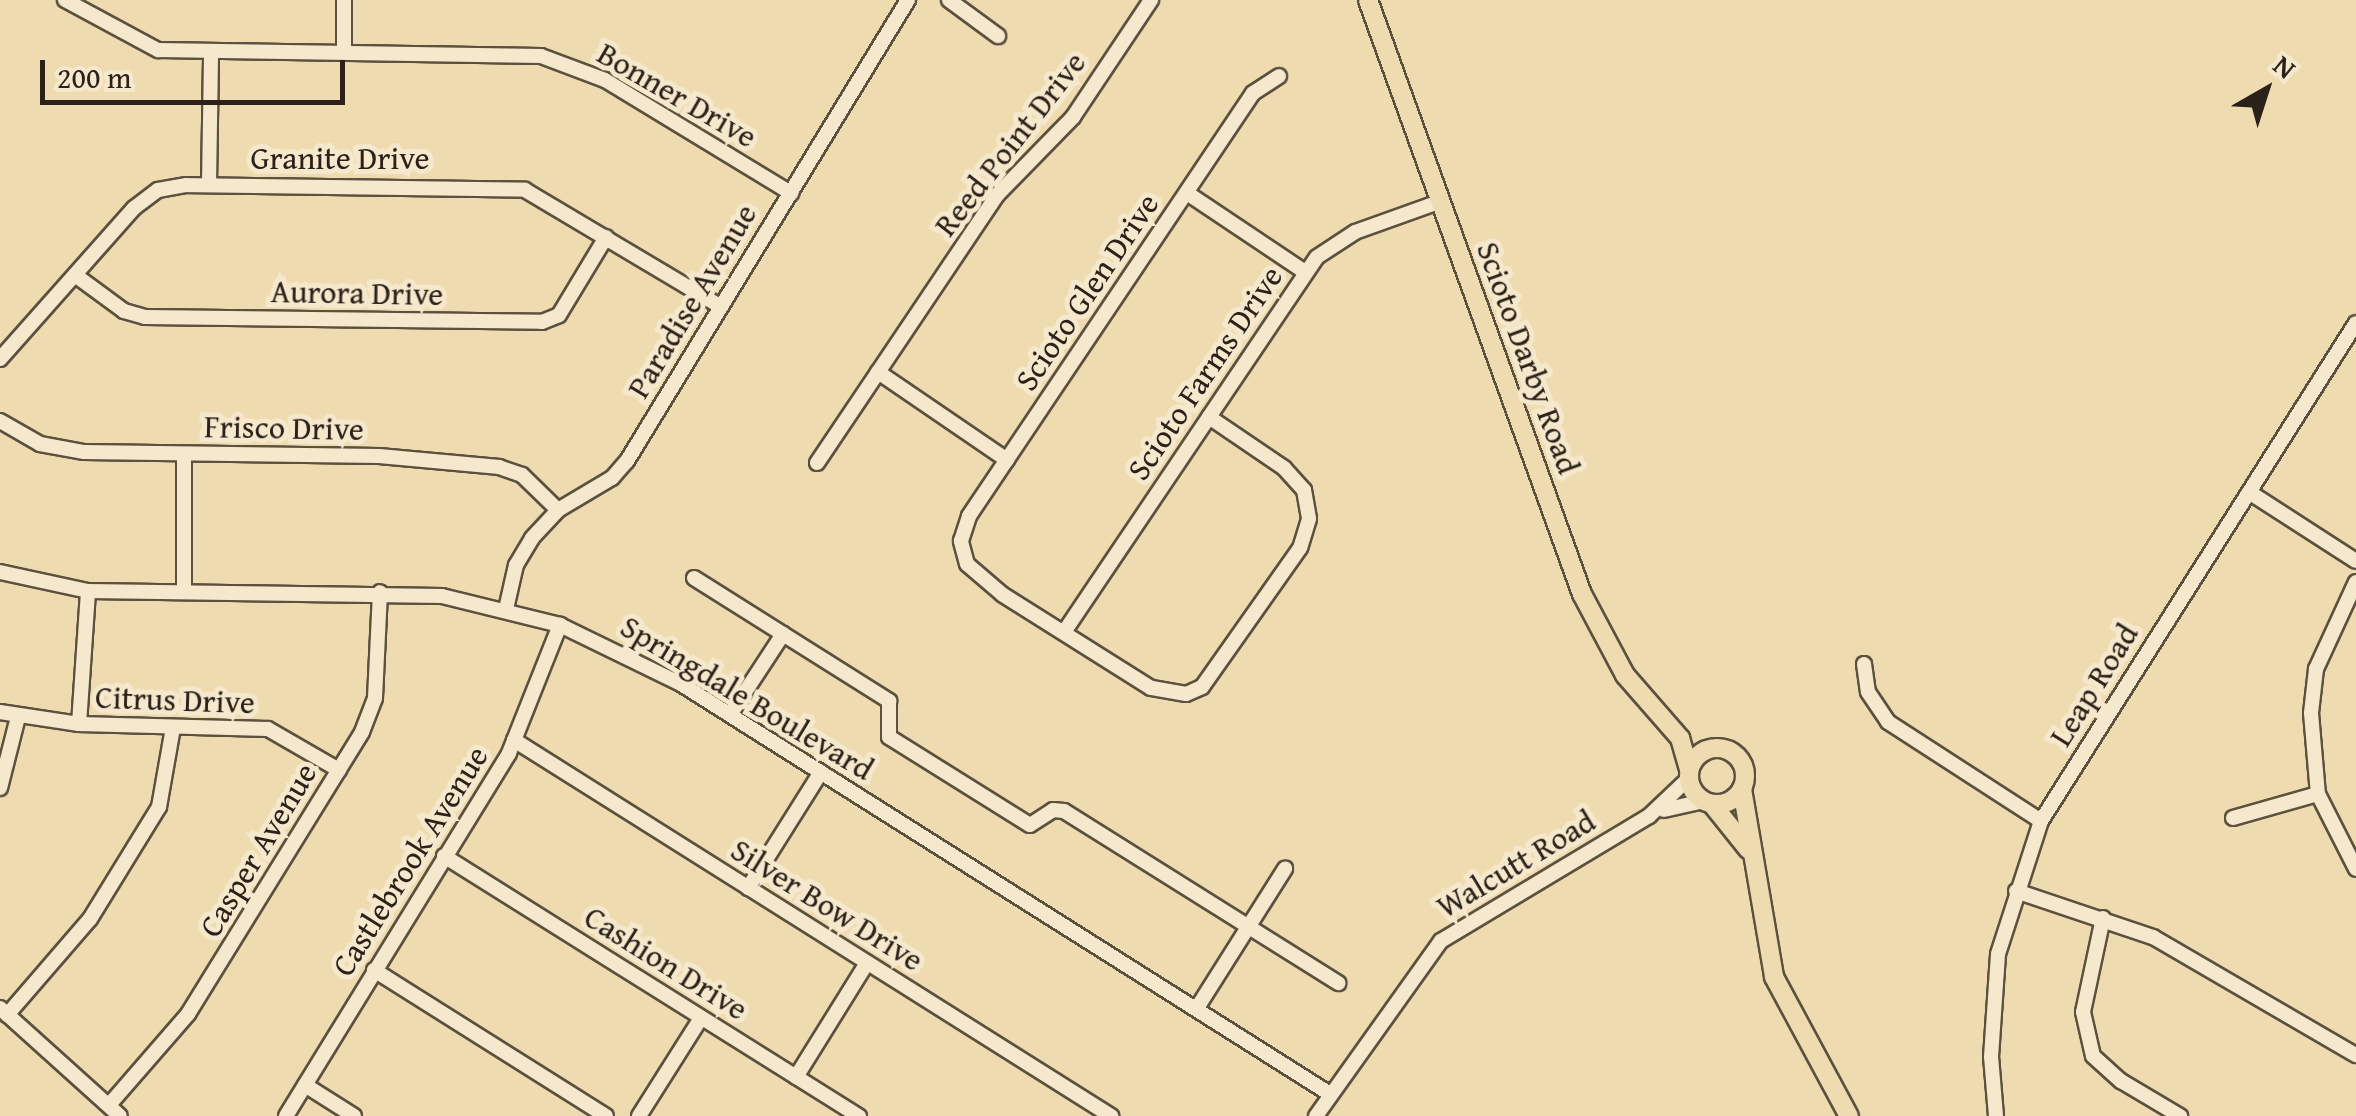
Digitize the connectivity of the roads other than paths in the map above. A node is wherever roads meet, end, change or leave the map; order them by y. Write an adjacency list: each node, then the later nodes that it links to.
1 (65, 0): 8 (street, Bonner Drive)
2 (344, 0): 9 (street)
3 (908, 0): 12 (street, Paradise Avenue)
4 (949, 0): 7 (street)
5 (1152, 0): 21 (street, Reed Point Drive)
6 (1368, 0): 14 (main road, Scioto Darby Road)
7 (998, 36)
8 (210, 51): 9 (street, Bonner Drive); 11 (street)
9 (344, 52): 12 (street, Bonner Drive)
10 (1279, 76): 13 (street, Scioto Glen Drive)
11 (209, 185): 15 (street, Granite Drive); 17 (street, Granite Drive)
12 (791, 193): 18 (street, Paradise Avenue)
13 (1187, 193): 16 (street); 25 (street, Scioto Glen Drive)
14 (1439, 202): 16 (street, Scioto Farms Drive); 44 (main road, Scioto Darby Road)
15 (606, 237): 17 (street, Aurora Drive); 18 (street, Granite Drive)
16 (1305, 272): 22 (street, Scioto Farms Drive)
17 (75, 274): 20 (street, Granite Drive)
18 (721, 307): 28 (street, Paradise Avenue)
19 (2356, 322): 27 (street, Leap Road)
20 (0, 359)
21 (878, 372): 25 (street); 26 (street, Reed Point Drive)
22 (1209, 417): 38 (street, Scioto Farms Drive); 38 (street)
23 (0, 421): 24 (street, Frisco Drive)
24 (184, 454): 28 (street, Frisco Drive); 33 (street)
25 (1008, 460): 38 (street, Scioto Glen Drive)
26 (817, 462)
27 (2249, 492): 29 (street); 58 (street, Leap Road)
28 (558, 510): 36 (street, Paradise Avenue)
29 (2356, 561)
30 (0, 572): 34 (street, Springdale Boulevard)
31 (694, 578): 39 (street)
32 (2356, 582): 54 (street)
33 (184, 589): 34 (street, Springdale Boulevard); 35 (street, Springdale Boulevard)
34 (88, 590): 45 (street)
35 (380, 592): 36 (street, Springdale Boulevard); 49 (street, Casper Avenue)
36 (506, 609): 37 (street, Springdale Boulevard)
37 (560, 625): 42 (street, Springdale Boulevard); 47 (street, Castlebrook Avenue)
38 (1064, 632)
39 (782, 634): 42 (street); 66 (street)
40 (1864, 664): 58 (street)
41 (0, 712): 43 (street, Citrus Drive)
42 (730, 715): 50 (street, Springdale Boulevard)
43 (18, 717): 45 (street, Citrus Drive); 52 (street)
44 (1664, 718): 48 (main road, Scioto Darby Road); 51 (main road, Scioto Darby Road)
45 (79, 724): 46 (street, Citrus Drive)
46 (173, 728): 49 (street, Citrus Drive); 71 (street)
47 (514, 740): 59 (street, Castlebrook Avenue); 63 (street, Silver Bow Drive)
48 (1718, 748): 51 (main road); 53 (main road)
49 (339, 770): 77 (street, Casper Avenue)
50 (821, 772): 63 (street); 70 (street, Springdale Boulevard)
51 (1688, 774): 55 (main road); 56 (street, Walcutt Road)
52 (0, 788)
53 (1742, 789): 55 (main road); 60 (main road)
54 (2318, 794): 57 (street); 62 (street)
55 (1708, 803): 56 (street, Walcutt Road); 60 (main road)
56 (1650, 816): 76 (street, Walcutt Road)
57 (2233, 818)
58 (2041, 821): 64 (street, Leap Road)
59 (444, 856): 68 (street, Castlebrook Avenue); 72 (street, Cashion Drive)
60 (1754, 858): 86 (main road)
61 (1285, 869): 66 (street)
62 (2356, 869)
63 (748, 888): 67 (street, Silver Bow Drive)
64 (2016, 891): 65 (street); 87 (street, Leap Road)
65 (2103, 918): 73 (street); 78 (street)
66 (1248, 928): 69 (street); 70 (street)
67 (867, 963): 74 (street); 84 (street, Silver Bow Drive)
68 (374, 970): 75 (street, Castlebrook Avenue); 81 (street)
69 (1338, 983)
70 (1197, 1008): 76 (street, Springdale Boulevard)
71 (4, 1012): 77 (street)
72 (701, 1018): 74 (street, Cashion Drive); 82 (street)
73 (2356, 1055)
74 (796, 1076): 83 (street, Cashion Drive)
75 (306, 1086): 79 (street, Castlebrook Avenue); 80 (street)
76 (1330, 1094): 85 (street, Walcutt Road)
77 (114, 1111)
78 (2162, 1112): 88 (street)
79 (286, 1116)
80 (354, 1116)
81 (606, 1116)
82 (639, 1116)
83 (859, 1116)
84 (1110, 1116)
85 (1316, 1116)
86 (1850, 1116)
87 (1996, 1116)
88 (2180, 1116)

